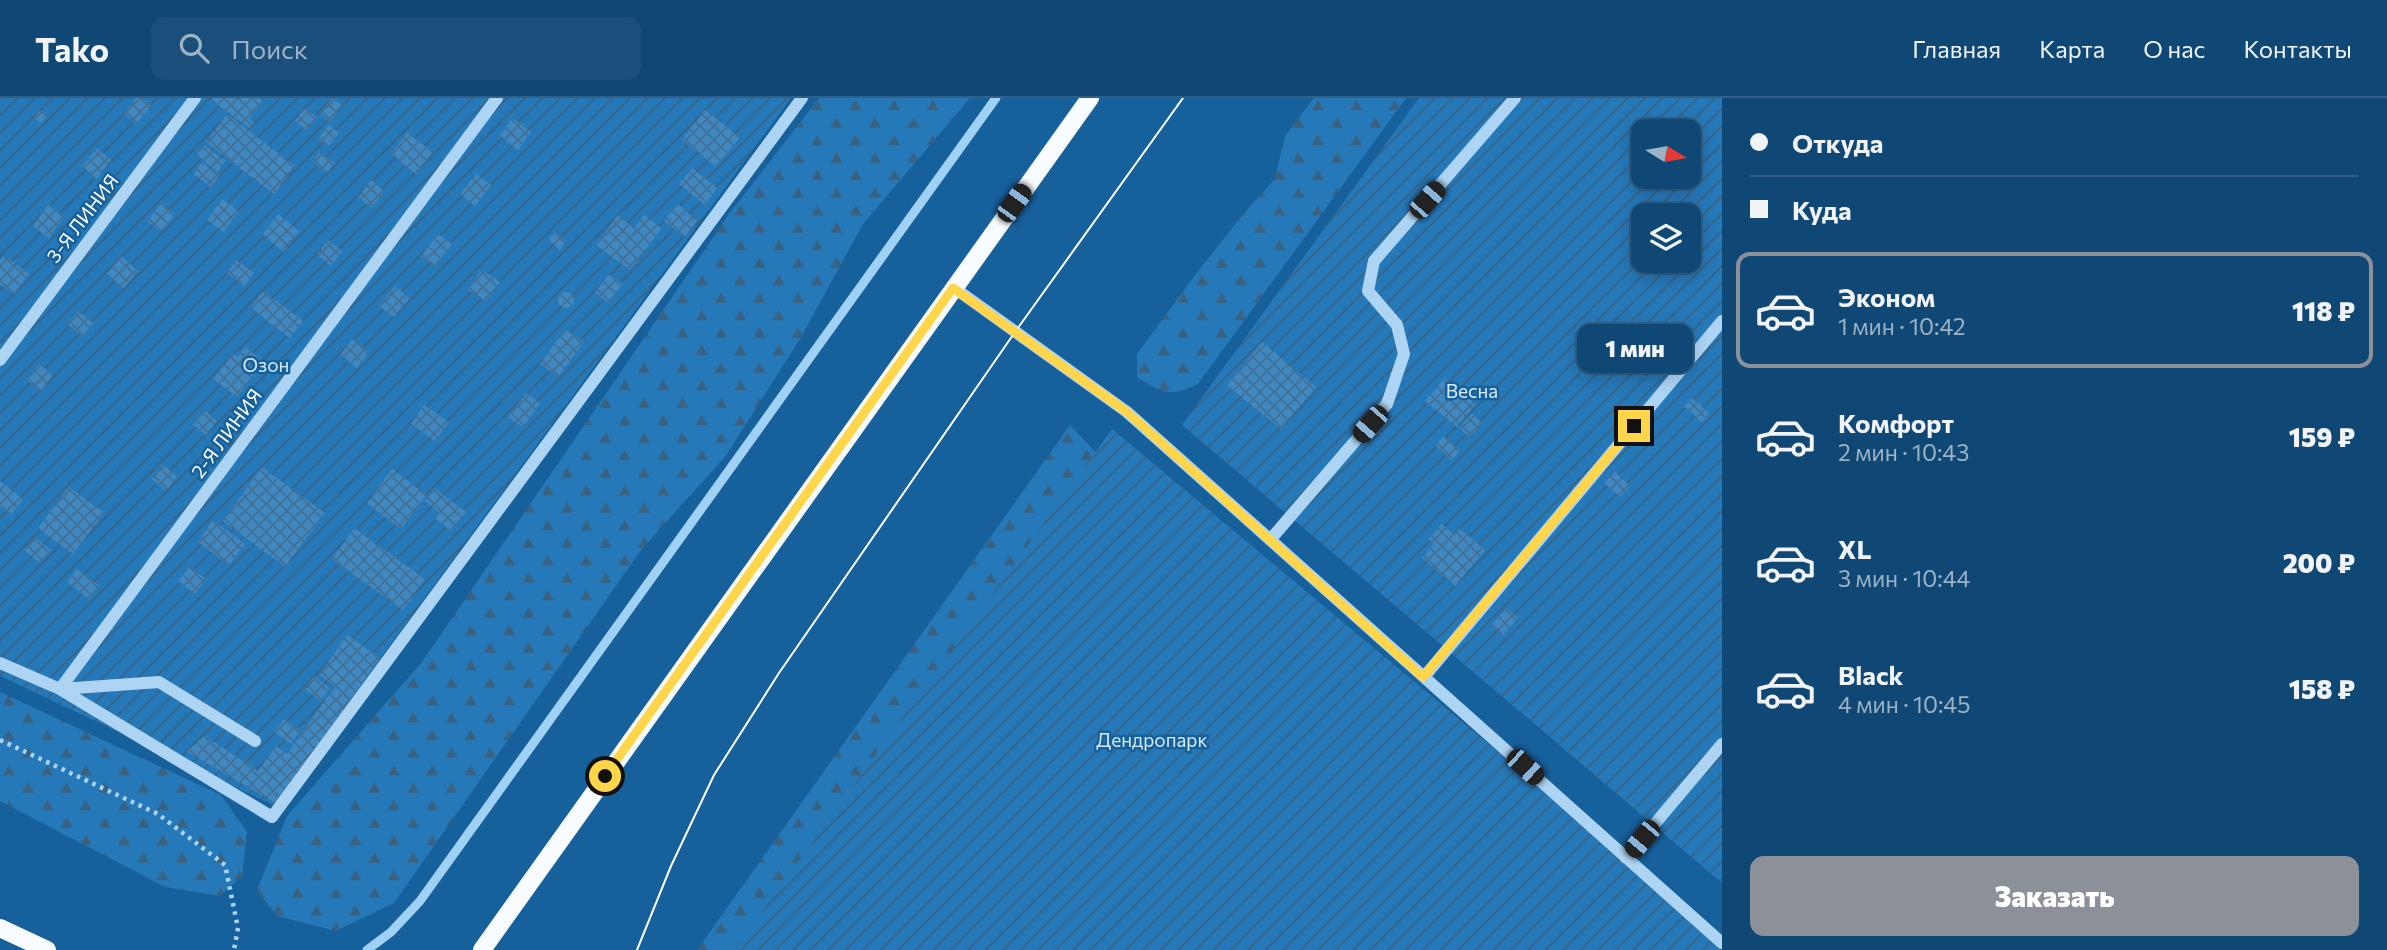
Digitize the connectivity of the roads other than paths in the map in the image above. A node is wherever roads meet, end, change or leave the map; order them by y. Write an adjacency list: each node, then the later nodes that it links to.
1 (195, 98): 8 (lane, 3-Я ЛИНИЯ)
2 (496, 98): 12 (lane, 2-Я ЛИНИЯ)
3 (802, 98): 12 (lane)
4 (1090, 98): 6 (main road)
5 (1516, 98): 9 (lane)
6 (953, 288): 9 (lane); 19 (main road)
7 (1722, 321): 11 (lane)
8 (0, 360)
9 (1270, 540): 11 (lane)
10 (0, 663): 12 (lane)
11 (1423, 677): 15 (lane)
12 (60, 689): 13 (lane)
13 (255, 741)
14 (1722, 744): 15 (lane)
15 (1626, 858): 17 (lane)
16 (0, 928): 18 (main road)
17 (1722, 943)
18 (47, 950)
19 (482, 950)

